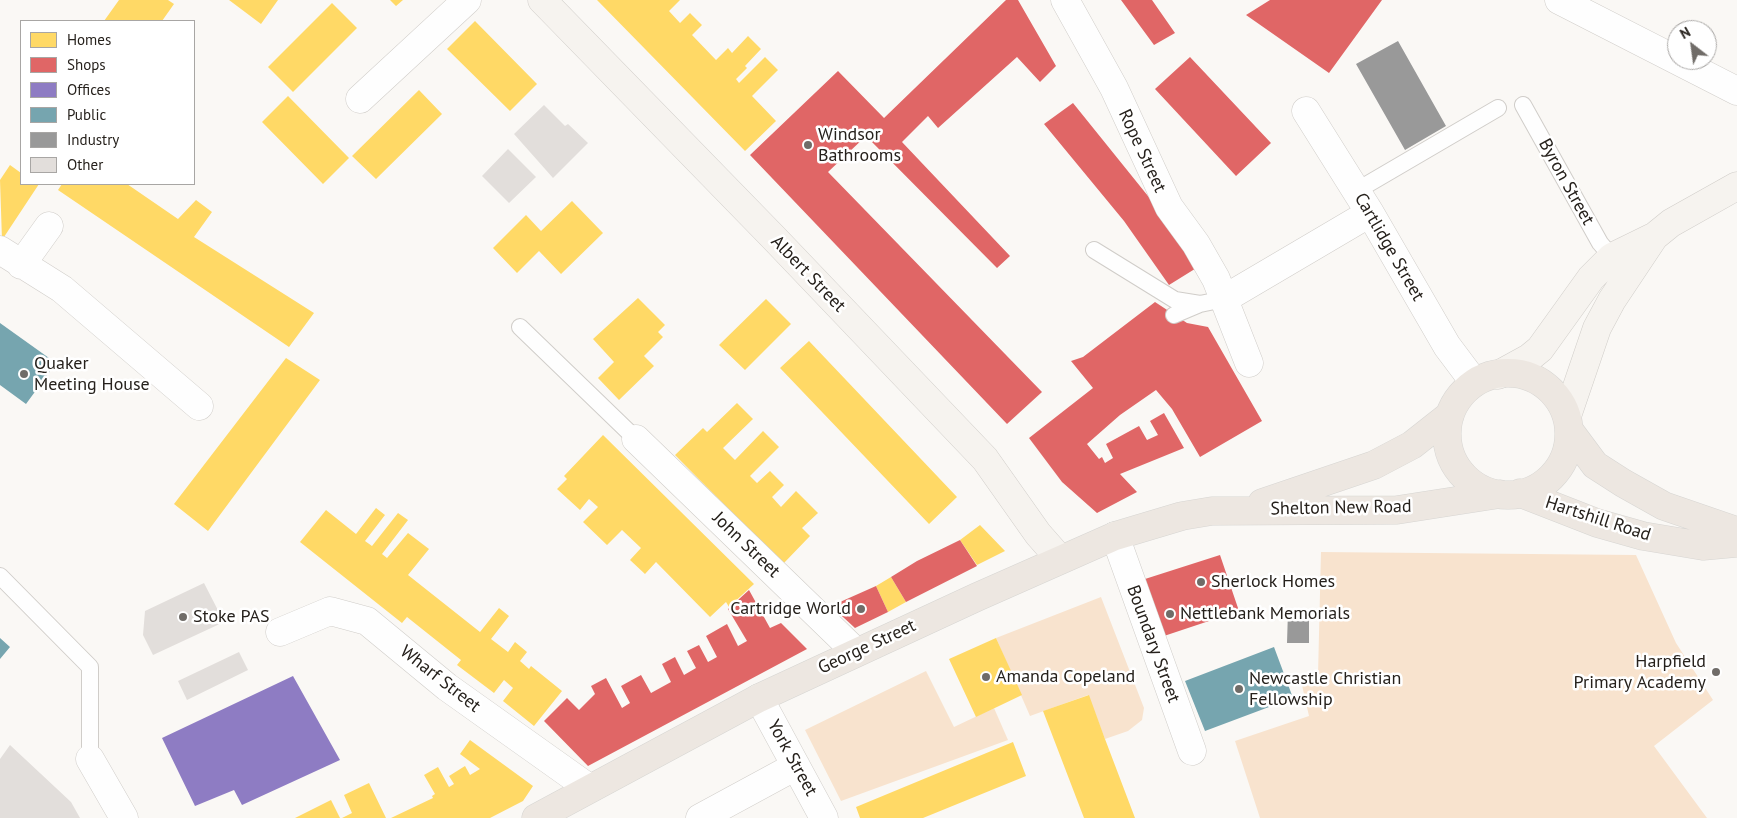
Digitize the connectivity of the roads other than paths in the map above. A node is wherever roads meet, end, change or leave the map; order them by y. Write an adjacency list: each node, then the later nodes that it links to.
1 (467, 0): 6 (street)
2 (542, 0): 32 (street, Albert Street)
3 (1066, 0): 17 (street, Rope Street)
4 (1559, 0): 5 (street)
5 (1737, 91)
6 (360, 99)
7 (1523, 105): 15 (lane, Byron Street)
8 (1498, 108): 11 (lane)
9 (1306, 111): 11 (street, Cartlidge Street)
10 (1737, 186): 13 (street)
11 (1363, 202): 17 (street); 21 (street, Cartlidge Street)
12 (49, 226): 16 (street)
13 (1655, 236): 15 (street); 24 (street)
14 (1094, 250): 17 (lane)
15 (1612, 257): 21 (street)
16 (10, 258): 22 (street)
17 (1212, 301): 18 (lane); 20 (street, Rope Street)
18 (1174, 315)
19 (520, 327): 25 (lane)
20 (1250, 363)
21 (1486, 378): 23 (main road); 24 (main road)
22 (199, 406)
23 (1450, 415): 26 (main road); 27 (main road, Shelton New Road)
24 (1568, 423): 26 (main road); 29 (main road, Hartshill Road)
25 (636, 440): 35 (street, John Street)
26 (1510, 494): 27 (main road, Shelton New Road); 31 (main road, Hartshill Road)
27 (1241, 510): 28 (main road, Shelton New Road)
28 (1212, 511): 30 (main road, George Street)
29 (1737, 531)
30 (1115, 536): 32 (main road, George Street); 37 (street, Boundary Street)
31 (1737, 543)
32 (1060, 559): 35 (main road, George Street)
33 (0, 576): 38 (lane)
34 (280, 632): 40 (street, Wharf Street)
35 (856, 652): 36 (main road, George Street)
36 (759, 698): 39 (street, York Street); 40 (main road, George Street)
37 (1192, 751)
38 (90, 759): 41 (street)
39 (796, 766): 43 (street); 44 (street, York Street)
40 (589, 788): 42 (main road, George Street)
41 (124, 818)
42 (536, 818)
43 (700, 818)
44 (824, 818)

